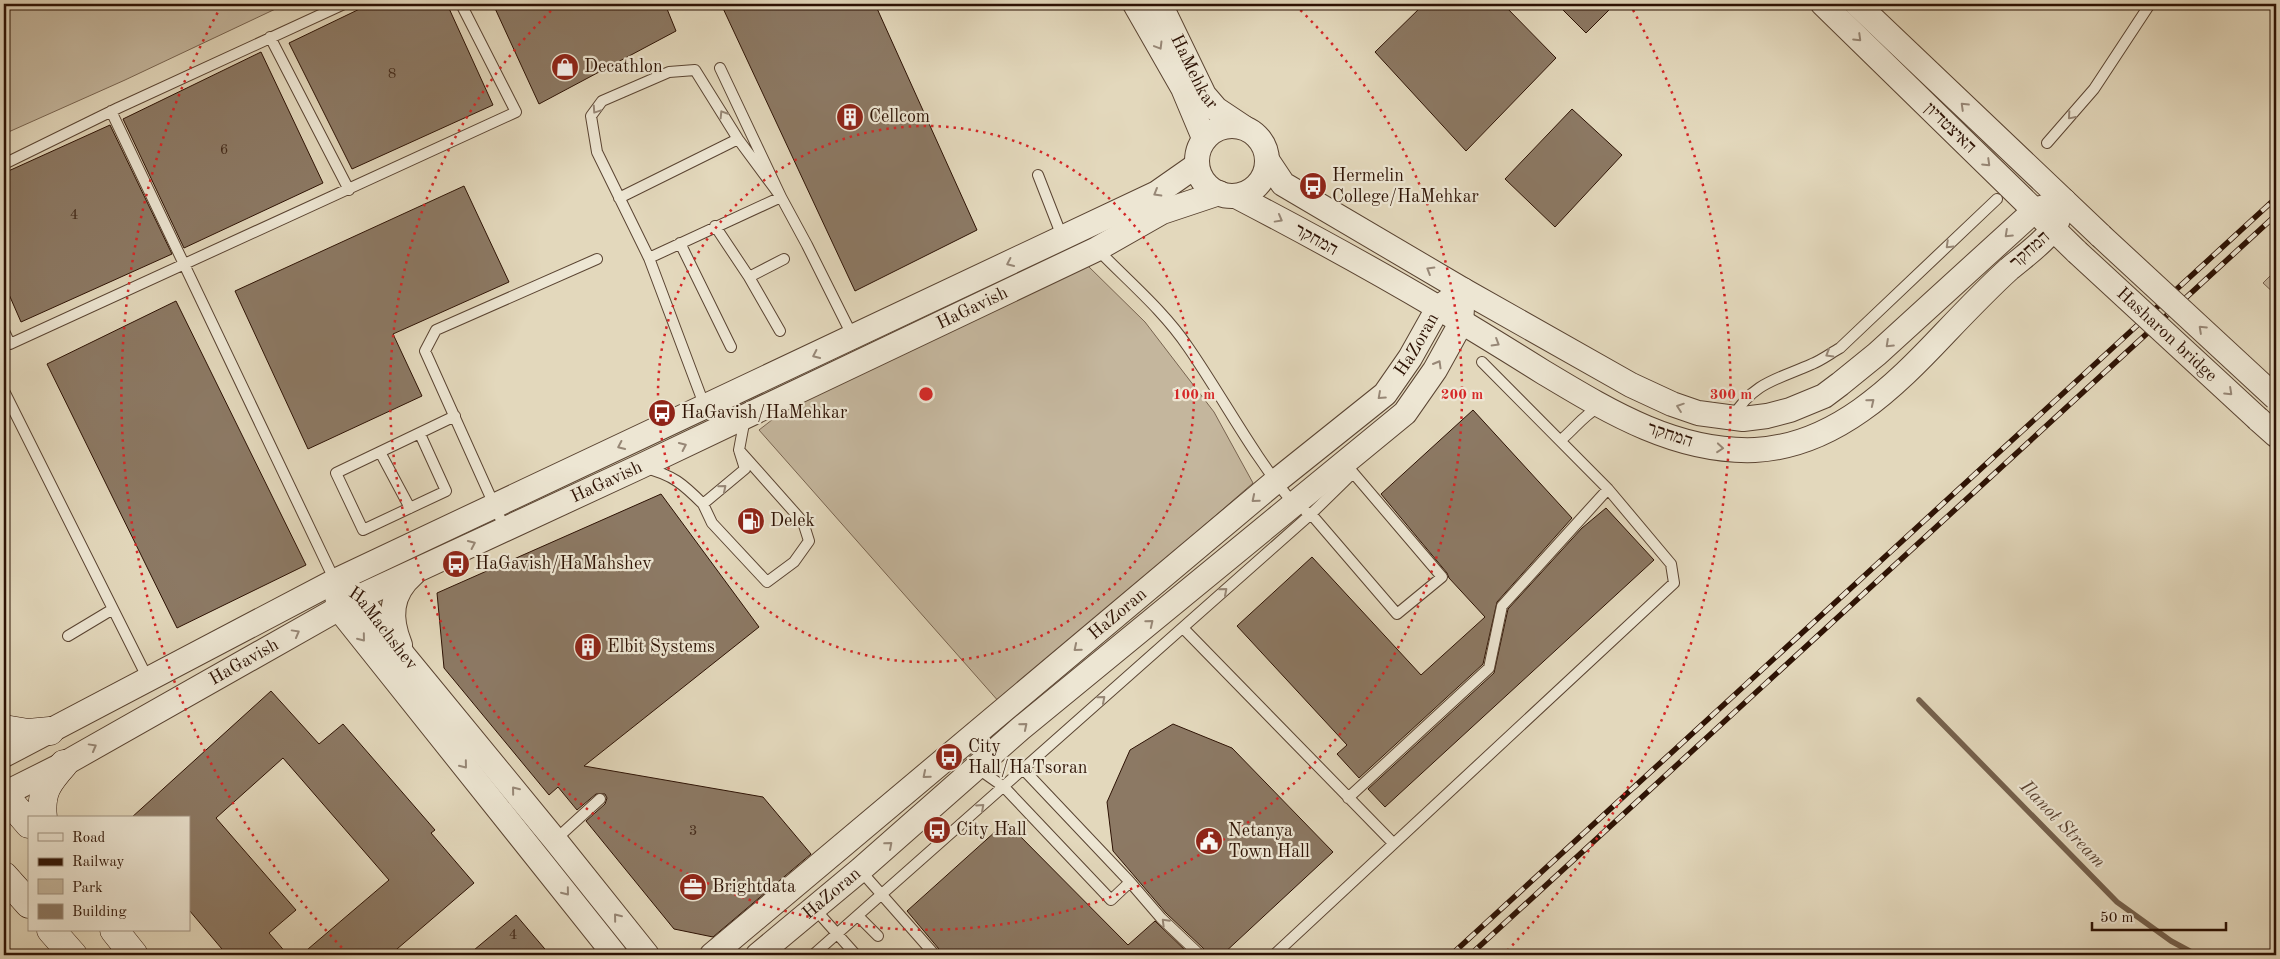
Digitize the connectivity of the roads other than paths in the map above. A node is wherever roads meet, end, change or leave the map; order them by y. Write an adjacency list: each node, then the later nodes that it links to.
1 (344, 4): 8 (lane)
2 (461, 4): 19 (lane)
3 (1135, 4): 12 (street, HaMehkar, one-way to 12)
4 (1160, 4): 11 (street, HaMehkar)
5 (1823, 4): 25 (street, האיצטדיון, one-way to 25)
6 (1858, 4): 24 (street, האיצטדיון, one-way to 6)
7 (2150, 4): 14 (lane, one-way to 14)
8 (270, 37): 10 (lane); 19 (lane)
9 (720, 68): 21 (lane)
10 (111, 111): 16 (lane); 36 (lane)
11 (1243, 127): 12 (street); 15 (street)
12 (1204, 138): 17 (street)
13 (738, 139): 21 (lane); 22 (lane); 22 (lane, one-way to 22)
14 (2047, 143)
15 (1268, 160): 20 (street); 38 (street, one-way to 15)
16 (4, 164)
17 (1197, 165): 20 (street); 29 (street, HaGavish, one-way to 29)
18 (1038, 175): 29 (lane)
19 (349, 190): 36 (lane)
20 (1228, 195): 31 (street, HaGavish); 39 (street, המחקר, one-way to 39)
21 (781, 197): 26 (lane); 43 (lane)
22 (619, 198): 33 (lane)
23 (1997, 199): 52 (lane, one-way to 52)
24 (2064, 202): 25 (street); 27 (street, המחקר); 28 (street, האיצטדיון)
25 (2035, 210): 27 (street, האיצטדיון); 52 (street, one-way to 52)
26 (715, 226): 30 (lane); 37 (lane)
27 (2054, 228): 32 (street, האיצטדיון); 49 (street, המחקר, one-way to 27)
28 (2101, 236): 47 (street, Hasharon bridge, one-way to 28, bridge)
29 (1063, 239): 43 (street, HaGavish, one-way to 43)
30 (680, 243): 33 (lane); 44 (lane)
31 (1097, 249): 51 (street, HaGavish); 60 (lane)
32 (2078, 252): 54 (street, Hasharon bridge, one-way to 54, bridge)
33 (648, 258): 48 (lane)
34 (597, 259): 50 (lane)
35 (784, 260): 37 (lane)
36 (186, 265): 41 (lane); 68 (lane)
37 (749, 277): 42 (lane)
38 (1463, 290): 39 (street, HaZoran); 40 (street, HaZoran); 52 (street, one-way to 38)
39 (1438, 308): 40 (street, המחקר); 60 (street, HaZoran, one-way to 60)
40 (1461, 323): 49 (street, המחקר, one-way to 49); 59 (street, HaZoran, one-way to 40)
41 (4, 331)
42 (780, 331)
43 (852, 338): 48 (street, HaGavish, one-way to 48)
44 (731, 347)
45 (1482, 362): 55 (lane)
46 (4, 391): 70 (lane)
47 (2276, 398)
48 (705, 407): 63 (street, HaGavish, one-way to 63)
49 (1600, 407): 55 (lane)
50 (455, 416): 53 (lane); 63 (lane)
51 (746, 416): 56 (lane); 58 (street, HaGavish, one-way to 51)
52 (1732, 418)
53 (420, 434): 57 (lane); 64 (lane)
54 (2276, 435)
55 (1561, 440): 61 (lane)
56 (739, 450): 62 (lane, one-way to 56); 62 (lane)
57 (380, 452): 64 (lane); 64 (lane)
58 (639, 467): 62 (lane); 66 (street, HaGavish)
59 (1348, 468): 65 (street, HaZoran); 65 (lane)
60 (1275, 482): 65 (lane); 107 (street, HaZoran, one-way to 107)
61 (1608, 489): 84 (lane); 89 (lane)
62 (703, 504)
63 (496, 505): 66 (lane); 68 (street, HaGavish)
64 (410, 508)
65 (1303, 510): 72 (lane, one-way to 65); 80 (street, HaZoran, one-way to 65)
66 (505, 528): 67 (street, HaGavish, one-way to 66)
67 (420, 569): 69 (street, HaGavish); 74 (street)
68 (335, 581): 69 (street, HaMachshev); 71 (street, HaMachshev); 75 (street, HaGavish)
69 (359, 597): 71 (street, HaGavish); 74 (street, HaMachshev)
70 (113, 609): 73 (lane); 75 (lane)
71 (339, 609): 79 (street, HaGavish, one-way to 71); 105 (street, HaMachshev, one-way to 105)
72 (1182, 628): 81 (lane, one-way to 72); 84 (lane)
73 (68, 636)
74 (404, 656): 88 (street, HaMachshev, one-way to 74)
75 (148, 679): 77 (street, HaGavish)
76 (4, 729): 77 (main road)
77 (50, 731): 78 (street, HaGavish)
78 (4, 755)
79 (64, 764): 83 (street, HaGavish); 86 (main road)
80 (977, 768): 82 (lane); 90 (street, HaZoran, one-way to 80)
81 (1023, 769): 82 (lane); 92 (lane)
82 (1004, 787): 92 (lane); 94 (lane, one-way to 82)
83 (4, 794): 87 (main road)
84 (1348, 798): 89 (lane)
85 (600, 800): 88 (lane)
86 (43, 816)
87 (28, 823)
88 (555, 840): 106 (street, HaMachshev, one-way to 88)
89 (1393, 843): 113 (lane)
90 (860, 870): 94 (lane); 97 (street, HaZoran)
91 (4, 876): 95 (main road)
92 (1130, 882): 112 (lane, one-way to 92)
93 (4, 891): 96 (main road)
94 (882, 895): 98 (lane); 111 (lane)
95 (28, 905)
96 (28, 905)
97 (814, 908): 101 (lane); 108 (street, HaZoran)
98 (858, 916): 101 (lane); 102 (lane)
99 (53, 932): 103 (main road)
100 (116, 932): 104 (main road)
101 (836, 934): 109 (lane); 110 (lane)
102 (878, 936)
103 (73, 955)
104 (134, 955)
105 (616, 955)
106 (647, 955)
107 (712, 955)
108 (758, 955)
109 (813, 955)
110 (856, 955)
111 (935, 955)
112 (1200, 955)
113 (1274, 955)

